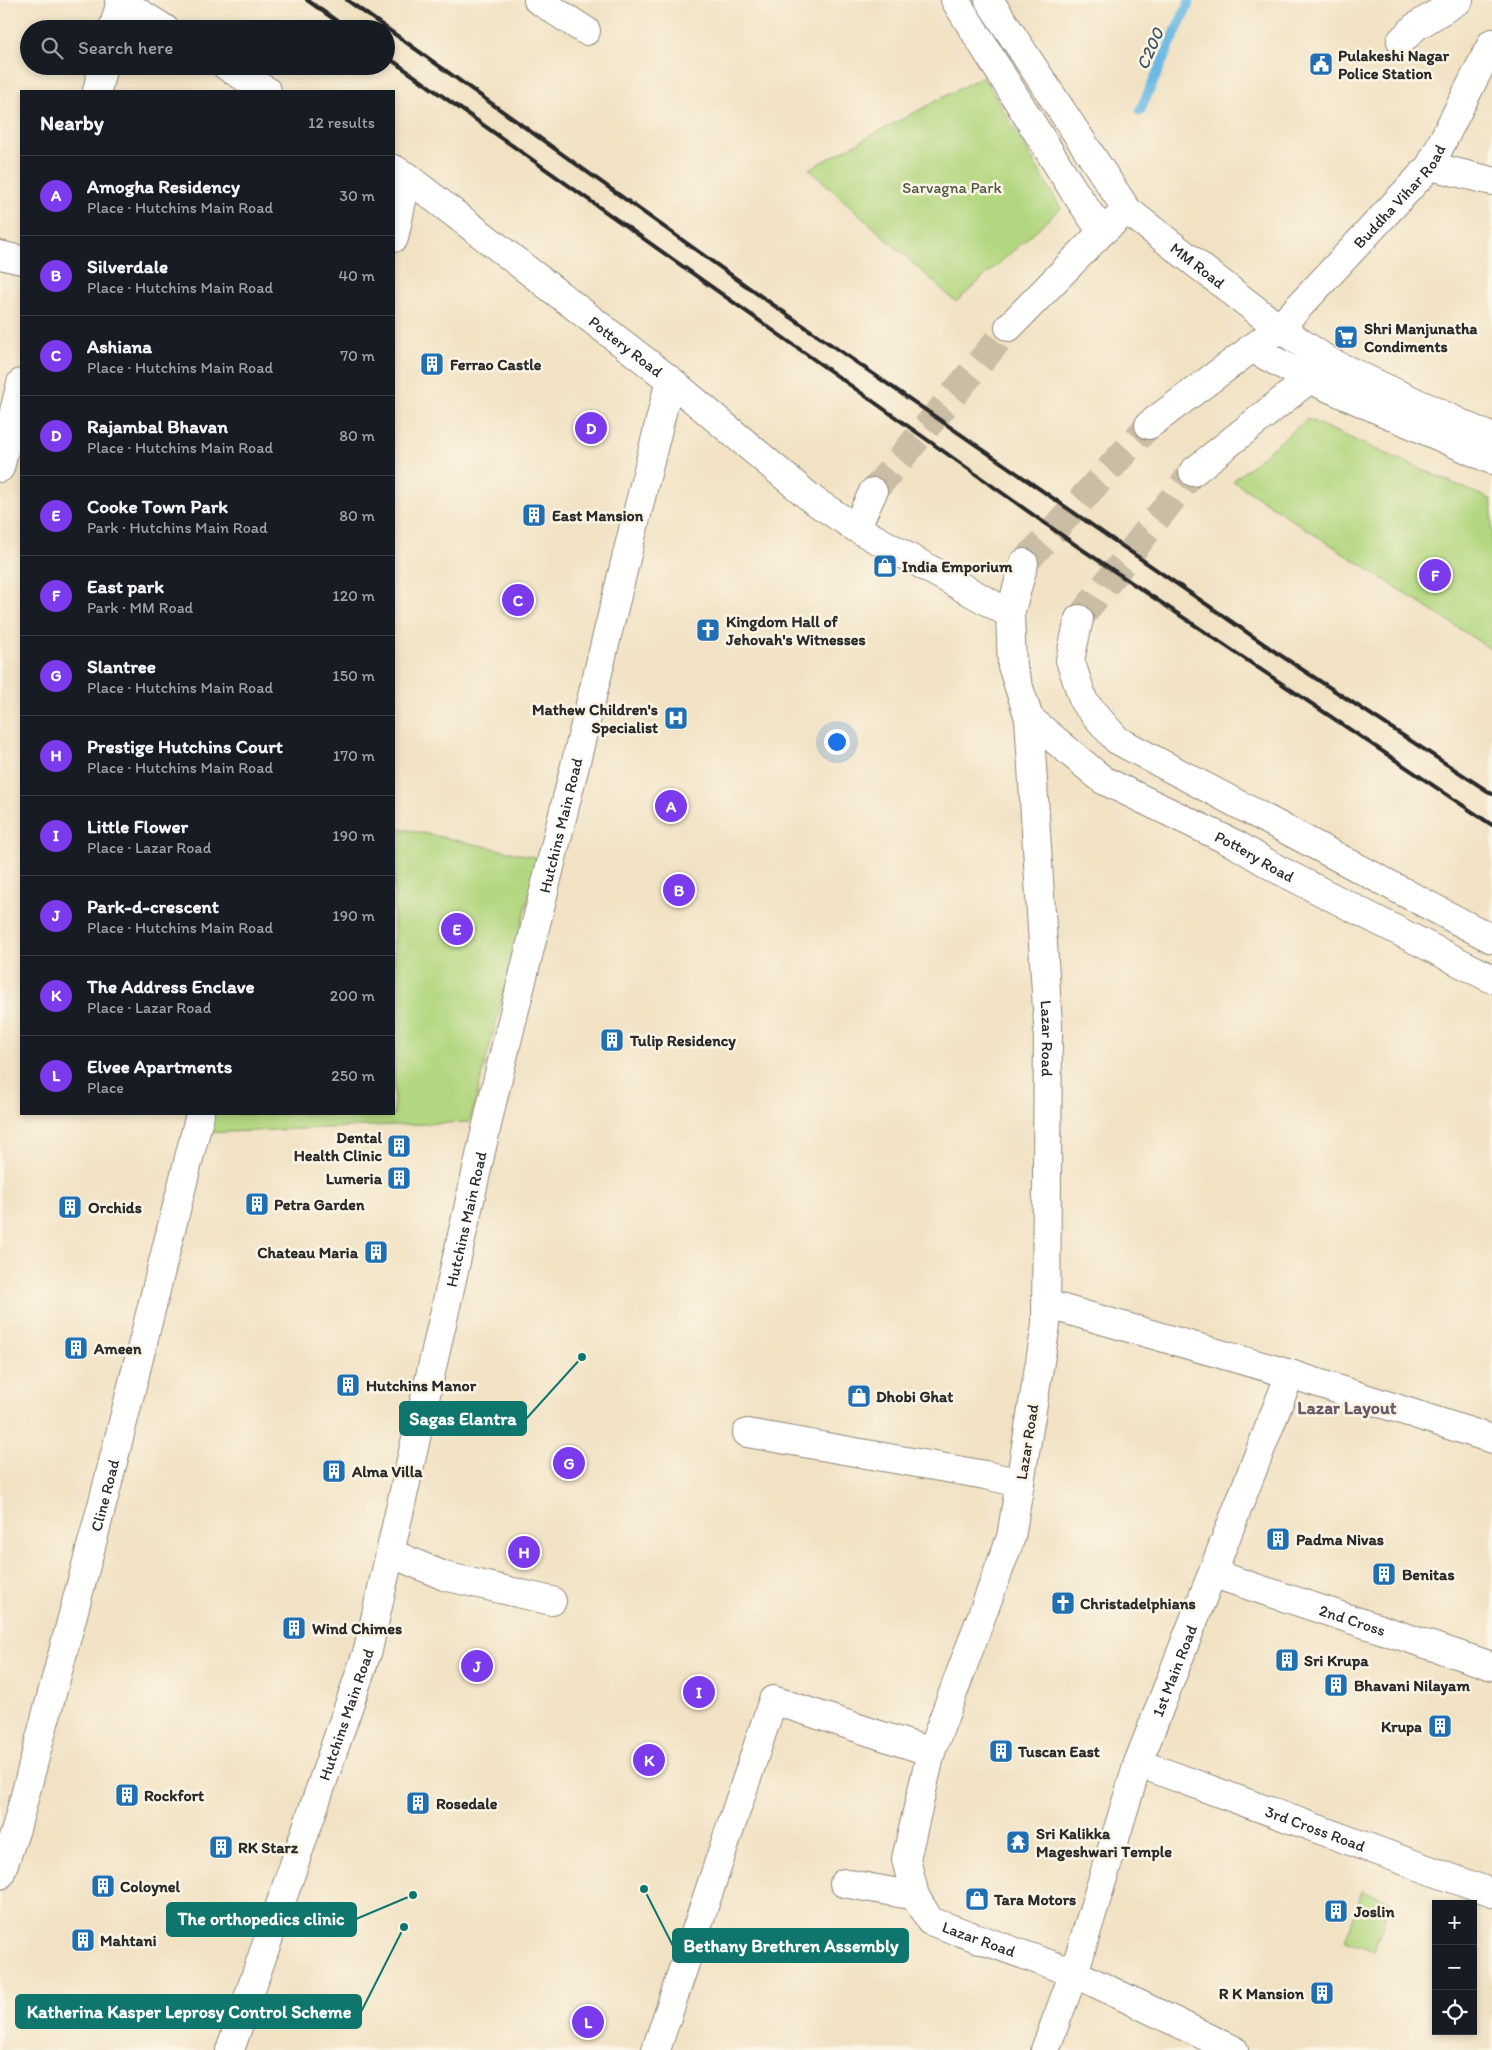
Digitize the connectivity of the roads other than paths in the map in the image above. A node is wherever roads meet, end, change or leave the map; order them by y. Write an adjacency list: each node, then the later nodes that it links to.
1 (538, 0): 8 (street)
2 (955, 0): 20 (street)
3 (989, 0): 18 (street, MM Road)
4 (1459, 0): 9 (street)
5 (120, 1): 6 (street); 7 (street)
6 (115, 20)
7 (151, 20)
8 (586, 31)
9 (1401, 40)
10 (1492, 44): 15 (street, Buddha Vihar Road)
11 (101, 75): 13 (street)
12 (241, 75): 14 (street)
13 (97, 90)
14 (265, 90)
15 (1430, 166): 17 (street); 24 (street, Buddha Vihar Road)
16 (401, 173): 19 (street); 27 (street, Pottery Road)
17 (1492, 181)
18 (1127, 210): 20 (street); 24 (street, MM Road)
19 (395, 229)
20 (1102, 232): 23 (street)
21 (0, 255): 22 (street)
22 (20, 260)
23 (1009, 326)
24 (1279, 328): 25 (street); 26 (street, MM Road)
25 (1251, 348): 26 (street, MM Road); 29 (street)
26 (1320, 371): 30 (street, MM Road); 32 (street, MM Road); 33 (street)
27 (670, 380): 35 (street, Pottery Road); 48 (street, Hutchins Main Road)
28 (20, 387): 31 (street)
29 (1149, 425)
30 (1492, 438)
31 (2, 452)
32 (1492, 460)
33 (1193, 472)
34 (874, 492): 35 (street)
35 (856, 528): 37 (street, Pottery Road)
36 (1024, 563): 37 (street, Lazar Road)
37 (1010, 614): 39 (street, Lazar Road)
38 (1079, 619): 40 (street)
39 (1029, 718): 41 (street, Pottery Road); 43 (street, Lazar Road)
40 (1492, 939)
41 (1492, 979)
42 (200, 1115): 54 (street, Cline Road)
43 (1046, 1304): 44 (street); 47 (street, Lazar Road)
44 (1290, 1374): 46 (street); 49 (street, 1st Main Road)
45 (747, 1433): 47 (street)
46 (1492, 1439)
47 (1020, 1483): 52 (street, Lazar Road)
48 (391, 1553): 50 (street); 59 (street, Hutchins Main Road)
49 (1214, 1574): 51 (street, 2nd Cross); 53 (street, 1st Main Road)
50 (552, 1601)
51 (1492, 1666)
52 (931, 1752): 57 (street, Lazar Road); 60 (street)
53 (1138, 1763): 56 (street, 3rd Cross Road); 58 (street, 1st Main Road)
54 (0, 1875)
55 (844, 1883): 57 (street)
56 (1492, 1893)
57 (915, 1896): 58 (street, Lazar Road)
58 (1074, 1973): 61 (street, 1st Main Road); 62 (street, Lazar Road)
59 (230, 2050)
60 (656, 2050)
61 (1045, 2050)
62 (1234, 2050)

